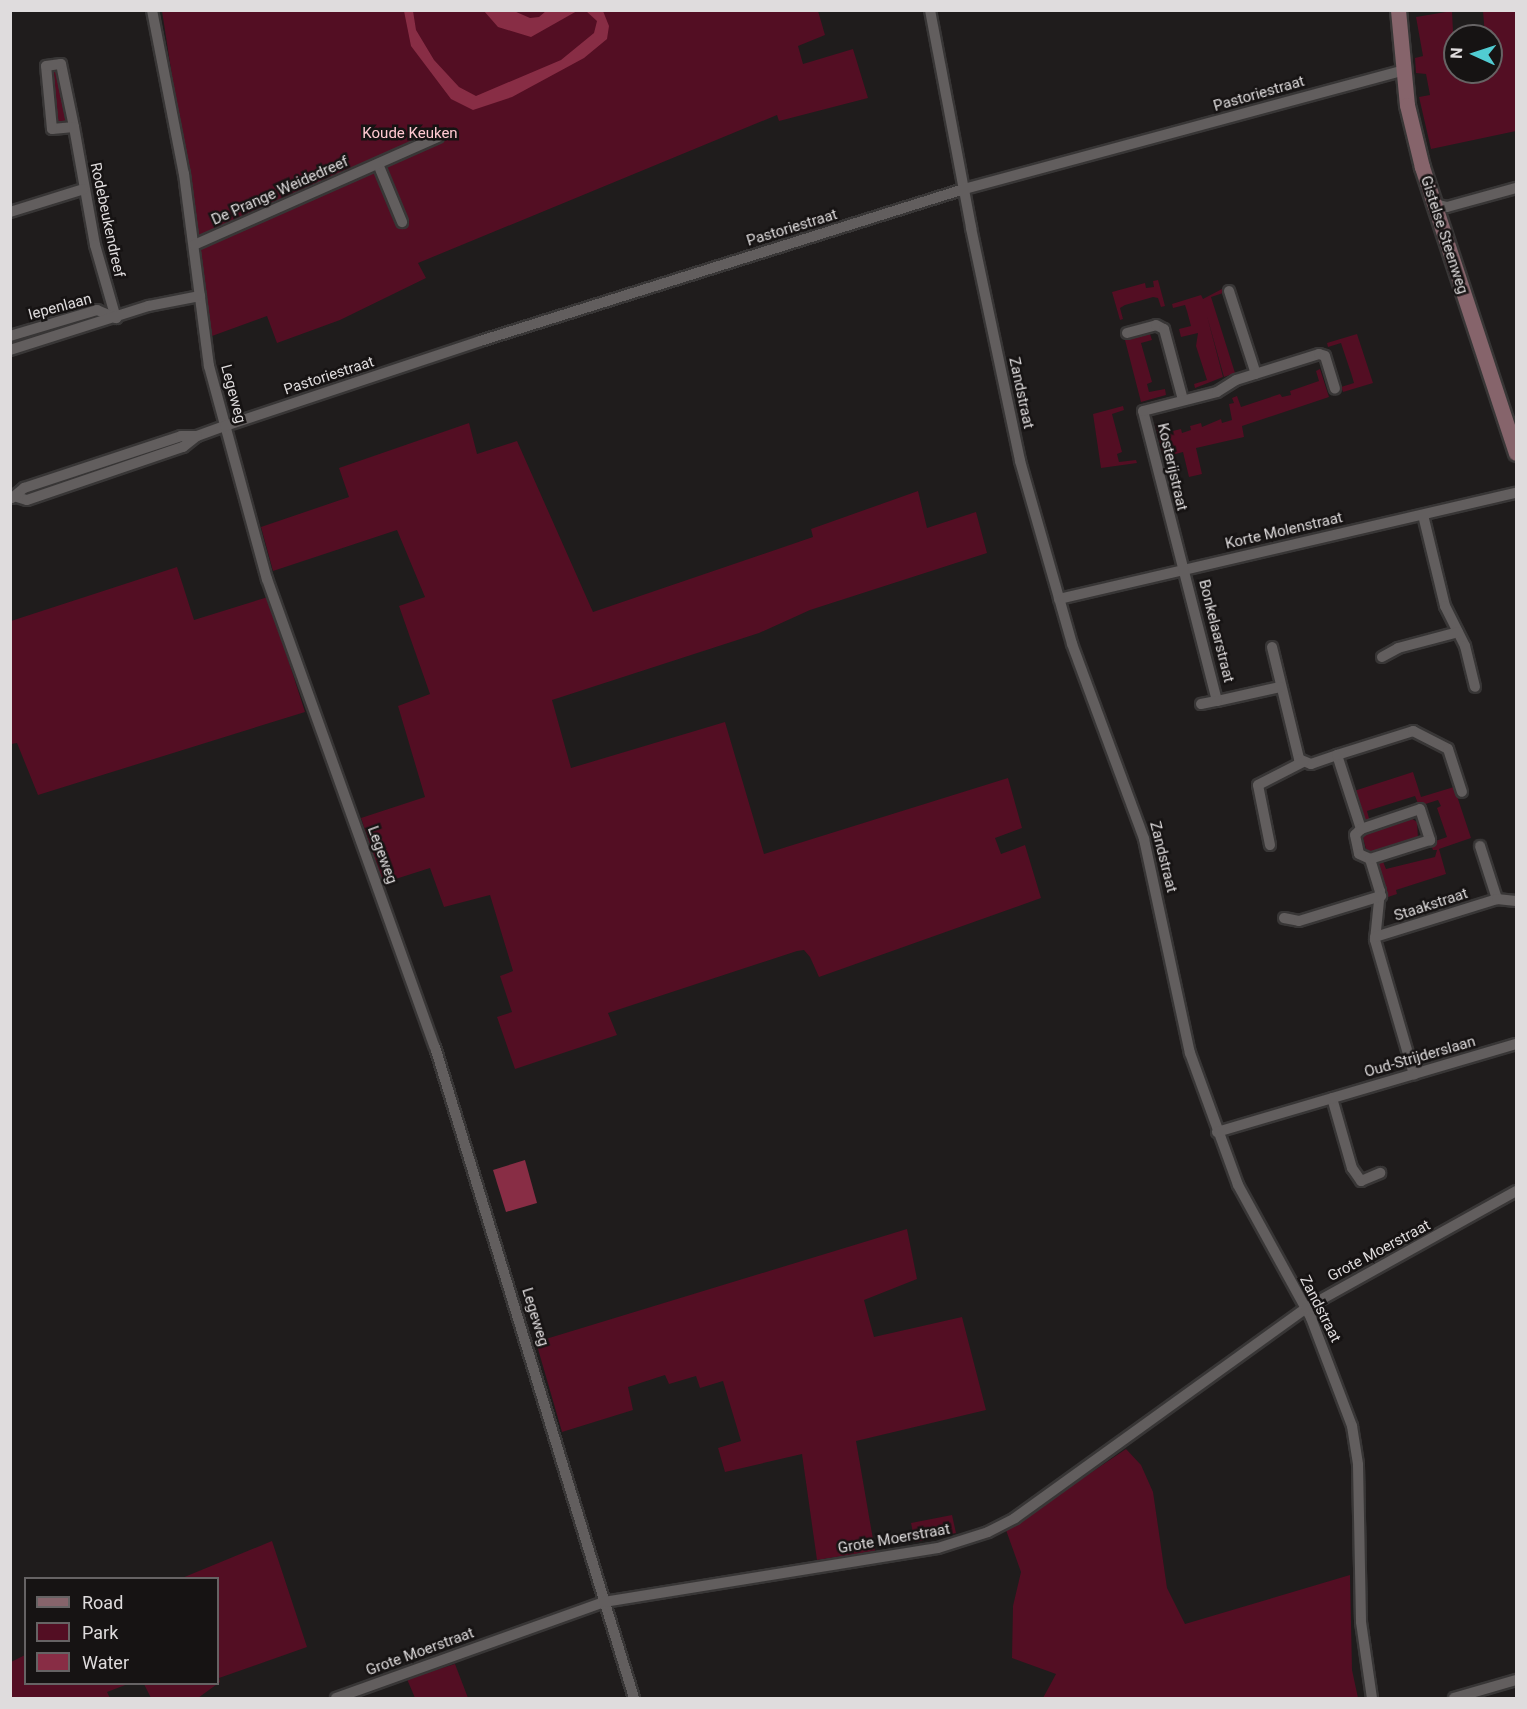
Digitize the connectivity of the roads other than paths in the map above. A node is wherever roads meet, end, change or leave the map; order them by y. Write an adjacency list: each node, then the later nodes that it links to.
1 (152, 10): 14 (street, Legeweg)
2 (930, 10): 10 (street, Zandstraat)
3 (1398, 10): 4 (main road, Gistelse Steenweg)
4 (1402, 71): 10 (street, Pastoriestraat); 11 (main road, Gistelse Steenweg)
5 (74, 127): 5 (street, Rodebeukendreef); 9 (street, Rodebeukendreef)
6 (438, 137): 7 (street, De Prange Weidedreef)
7 (378, 164): 13 (street); 14 (street, De Prange Weidedreef)
8 (1516, 188): 11 (street)
9 (84, 189): 12 (street); 17 (street, Rodebeukendreef)
10 (964, 189): 24 (street, Pastoriestraat); 30 (street, Zandstraat)
11 (1433, 204): 25 (main road, Gistelse Steenweg)
12 (10, 212)
13 (402, 222)
14 (194, 245): 16 (street, Legeweg)
15 (1229, 291): 21 (street)
16 (200, 296): 17 (street, Iepenlaan); 24 (street, Legeweg)
17 (116, 318): 19 (street, Iepenlaan); 20 (street, Iepenlaan)
18 (1127, 333): 23 (street)
19 (10, 336)
20 (10, 350)
21 (1256, 374): 22 (street, Kosterijstraat); 23 (street, Kosterijstraat)
22 (1335, 388)
23 (1184, 400): 29 (street, Kosterijstraat)
24 (225, 426): 27 (street, Pastoriestraat); 57 (street, Legeweg)
25 (1516, 453)
26 (1516, 493): 28 (street, Korte Molenstraat)
27 (14, 498)
28 (1423, 514): 29 (street, Korte Molenstraat); 31 (street)
29 (1184, 569): 30 (street, Korte Molenstraat); 36 (street, Bonkelaarstraat)
30 (1059, 599): 53 (street, Zandstraat)
31 (1458, 632): 33 (street); 35 (street)
32 (1272, 647): 34 (street)
33 (1382, 657)
34 (1280, 687): 36 (street, Bonkelaarstraat); 39 (street)
35 (1475, 687)
36 (1217, 701): 37 (street, Bonkelaarstraat)
37 (1201, 704)
38 (1337, 755): 39 (street); 40 (street); 41 (street)
39 (1303, 762): 42 (street)
40 (1462, 792)
41 (1360, 829): 44 (street); 44 (street)
42 (1270, 845)
43 (1480, 846): 46 (street)
44 (1370, 859): 45 (street)
45 (1381, 896): 48 (street); 49 (street)
46 (1497, 899): 47 (street, Staakstraat); 49 (street, Staakstraat)
47 (1516, 901)
48 (1284, 918)
49 (1375, 937): 51 (street)
50 (1516, 1044): 51 (street, Oud-Strijderslaan)
51 (1414, 1074): 52 (street, Oud-Strijderslaan)
52 (1332, 1098): 53 (street, Oud-Strijderslaan); 54 (street)
53 (1217, 1132): 56 (street, Zandstraat)
54 (1380, 1173)
55 (1516, 1191): 56 (street, Grote Moerstraat)
56 (1306, 1308): 57 (street, Grote Moerstraat); 61 (street, Zandstraat)
57 (604, 1602): 59 (street, Grote Moerstraat); 60 (street, Legeweg)
58 (1516, 1680): 62 (street)
59 (336, 1698)
60 (634, 1698)
61 (1372, 1698)
62 (1454, 1698)

